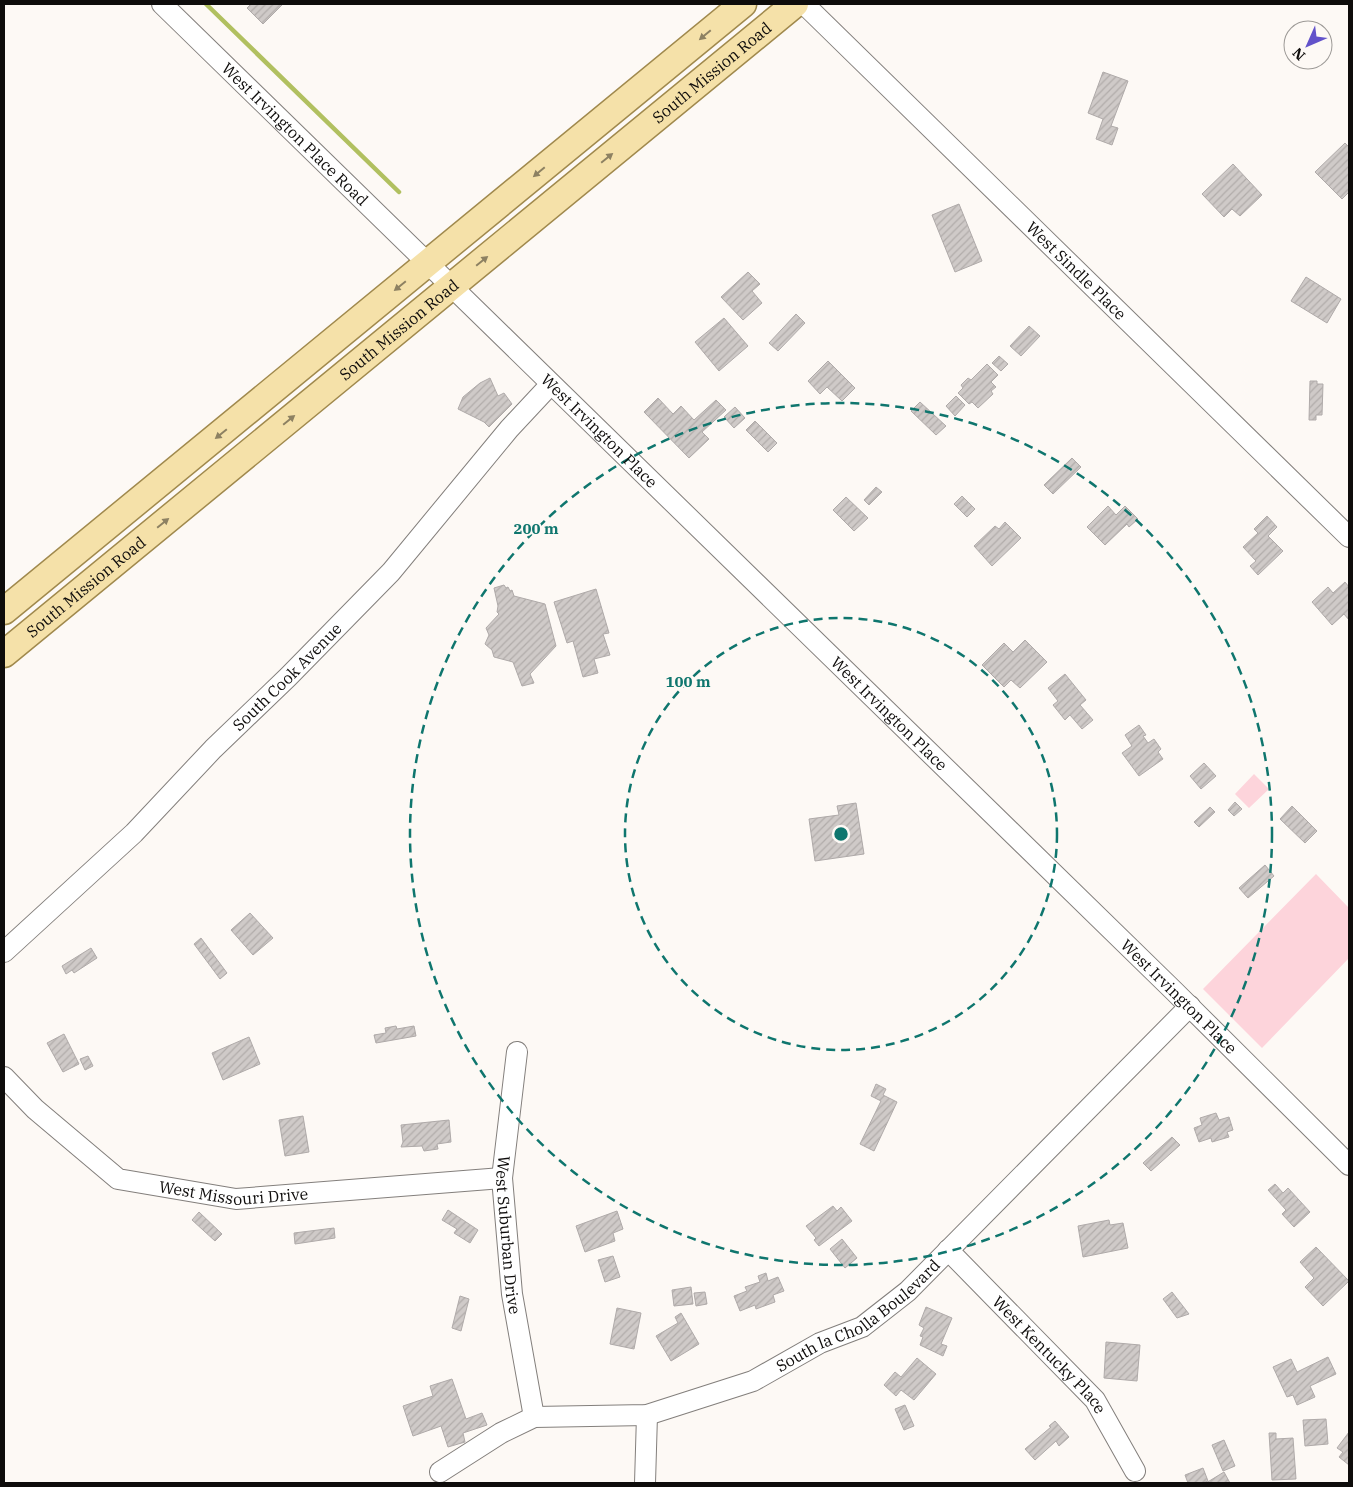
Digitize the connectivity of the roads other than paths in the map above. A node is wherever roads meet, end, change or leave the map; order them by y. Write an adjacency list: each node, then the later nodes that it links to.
1 (162, 4): 5 (street, West Irvington Place Road)
2 (743, 4): 5 (main road, South Mission Road, one-way to 5)
3 (795, 4): 6 (main road, South Mission Road, one-way to 3)
4 (804, 4): 8 (street, West Sindle Place)
5 (428, 263): 6 (street, West Irvington Place); 9 (main road, South Mission Road, one-way to 9)
6 (451, 286): 7 (street, West Irvington Place); 10 (main road, South Mission Road, one-way to 6)
7 (551, 384): 13 (street, South Cook Avenue); 14 (street, West Irvington Place)
8 (1349, 537)
9 (50, 573): 10 (main road); 11 (main road, South Mission Road)
10 (69, 600): 12 (main road, South Mission Road)
11 (4, 611)
12 (4, 654)
13 (4, 952)
14 (1190, 1006): 17 (street, West Irvington Place); 19 (street, South la Cholla Boulevard)
15 (517, 1052): 18 (street, West Suburban Drive)
16 (4, 1077): 18 (street, West Missouri Drive)
17 (1349, 1165)
18 (502, 1178): 21 (street, West Suburban Drive)
19 (948, 1250): 20 (street, South la Cholla Boulevard); 22 (street, West Kentucky Place)
20 (647, 1415): 21 (street, South la Cholla Boulevard); 24 (street)
21 (534, 1417): 23 (street, South la Cholla Boulevard)
22 (1135, 1471)
23 (440, 1472)
24 (645, 1483)

